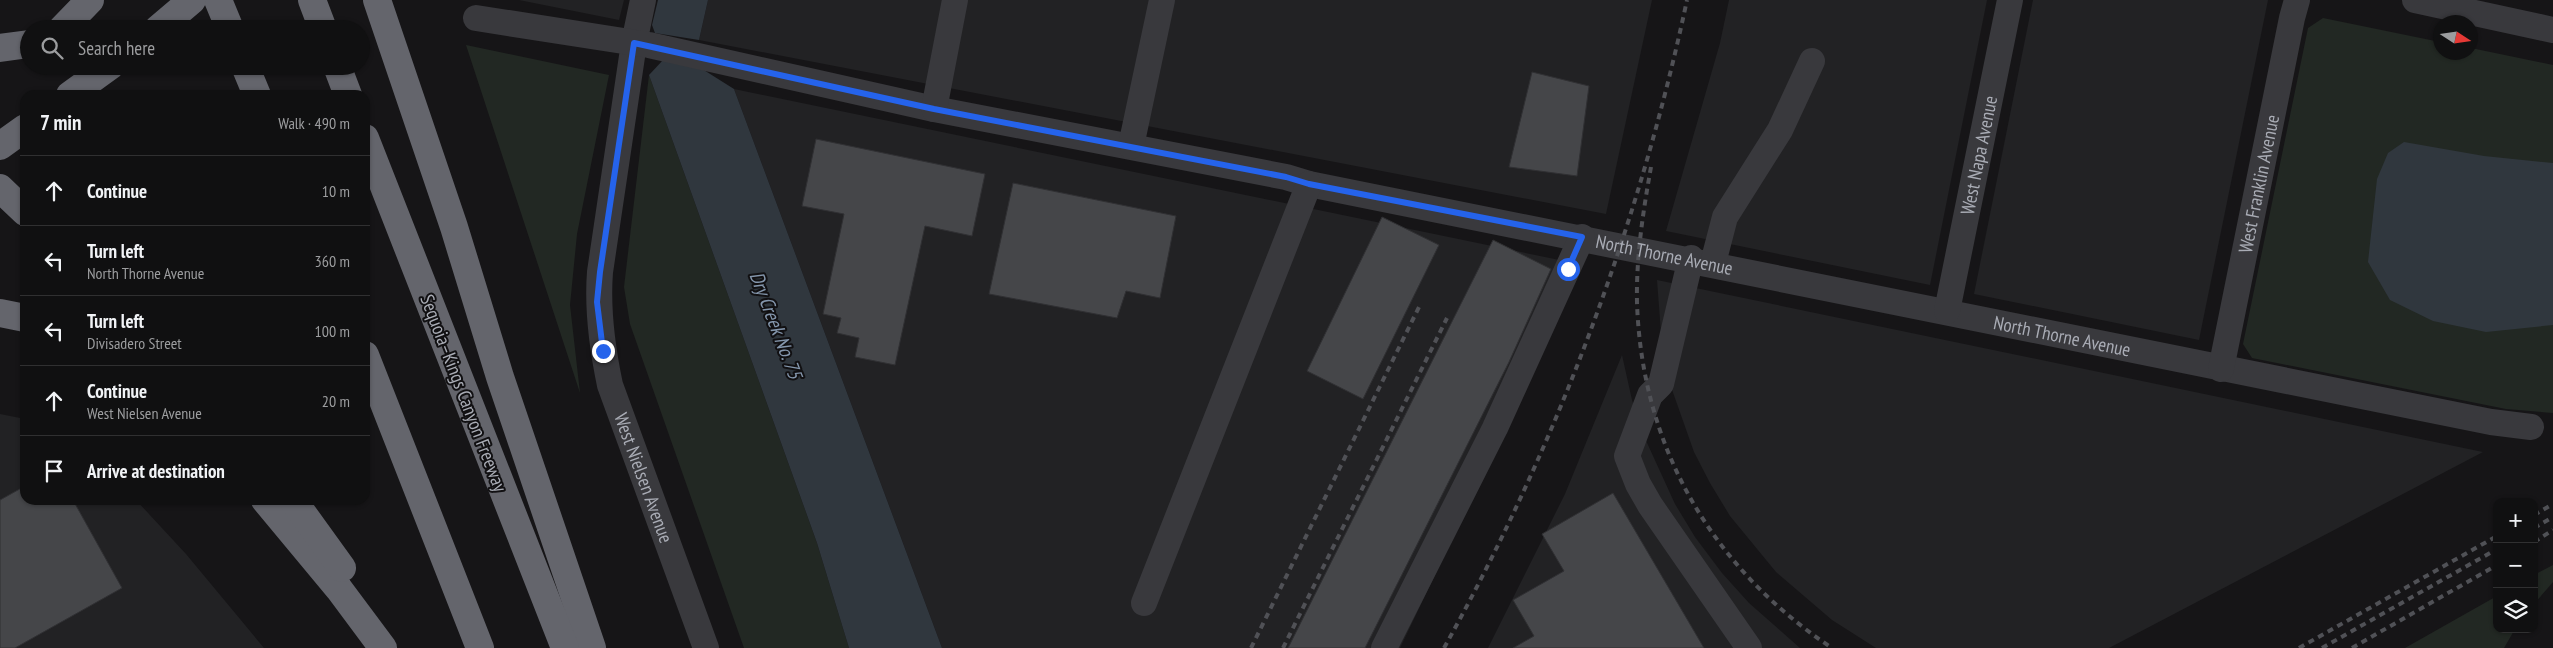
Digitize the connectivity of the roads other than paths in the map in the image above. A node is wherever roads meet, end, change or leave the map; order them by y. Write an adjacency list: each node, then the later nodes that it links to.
1 (90, 0): 14 (highway)
2 (192, 0): 15 (highway)
3 (218, 0): 16 (highway)
4 (312, 0): 17 (highway)
5 (358, 0): 18 (highway)
6 (377, 0): 46 (highway)
7 (643, 0): 21 (street)
8 (955, 0): 31 (street)
9 (1162, 0): 34 (street)
10 (2010, 0): 41 (street, West Napa Avenue)
11 (2297, 0): 45 (street, West Franklin Avenue)
12 (2415, 0): 19 (street)
13 (476, 18): 21 (street, North Thorne Avenue)
14 (71, 20)
15 (169, 20)
16 (226, 20)
17 (320, 20)
18 (366, 20)
19 (2553, 30)
20 (370, 32): 46 (highway)
21 (641, 44): 31 (street, North Thorne Avenue); 56 (street, West Nielsen Avenue)
22 (20, 45): 23 (highway)
23 (0, 48)
24 (1812, 61): 40 (street)
25 (98, 75): 28 (highway)
26 (249, 75): 29 (highway)
27 (340, 75): 30 (highway)
28 (77, 90)
29 (255, 90)
30 (346, 90)
31 (934, 109): 34 (street, North Thorne Avenue)
32 (20, 132): 33 (highway)
33 (0, 146)
34 (1131, 146): 36 (street, North Thorne Avenue)
35 (370, 151): 54 (highway, Sequoia–Kings Canyon Freeway)
36 (1309, 184): 39 (street, North Thorne Avenue); 50 (street)
37 (0, 188): 38 (highway)
38 (20, 207)
39 (1582, 237): 40 (street, North Thorne Avenue); 57 (street)
40 (1702, 260): 41 (street, North Thorne Avenue); 58 (street)
41 (1947, 311): 45 (street, North Thorne Avenue)
42 (0, 313): 43 (highway)
43 (20, 317)
44 (370, 368): 53 (highway)
45 (2222, 369): 47 (street, North Thorne Avenue)
46 (500, 377): 55 (highway)
47 (2531, 427)
48 (269, 505): 51 (highway)
49 (297, 505): 52 (highway)
50 (1144, 603)
51 (383, 648)
52 (390, 648)
53 (480, 648)
54 (565, 648)
55 (592, 648)
56 (706, 648)
57 (1384, 648)
58 (1748, 648)

